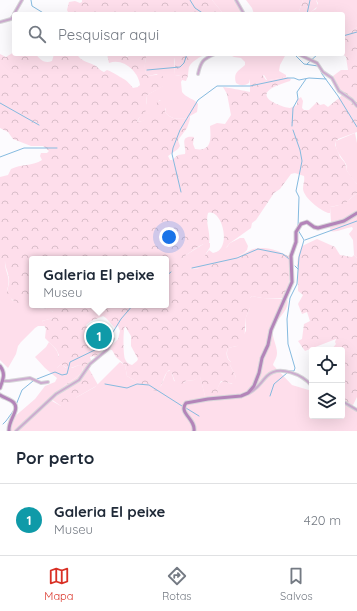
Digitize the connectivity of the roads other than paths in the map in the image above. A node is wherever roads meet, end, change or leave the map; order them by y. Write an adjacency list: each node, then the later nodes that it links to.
1 (22, 0): 3 (street)
2 (236, 0): 4 (street)
3 (15, 12)
4 (243, 12)
5 (12, 17): 6 (street)
6 (0, 22)
7 (211, 56): 9 (street)
8 (302, 56): 10 (street)
9 (198, 74)
10 (357, 106)
11 (357, 213): 18 (street)
12 (113, 339): 23 (street)
13 (0, 366): 14 (street)
14 (3, 381): 15 (street); 17 (street)
15 (48, 382)
16 (309, 383): 18 (street)
17 (0, 388)
18 (246, 394): 24 (street)
19 (0, 395): 22 (street)
20 (345, 403): 21 (street)
21 (357, 410)
22 (9, 431)
23 (16, 431)
24 (194, 431)

